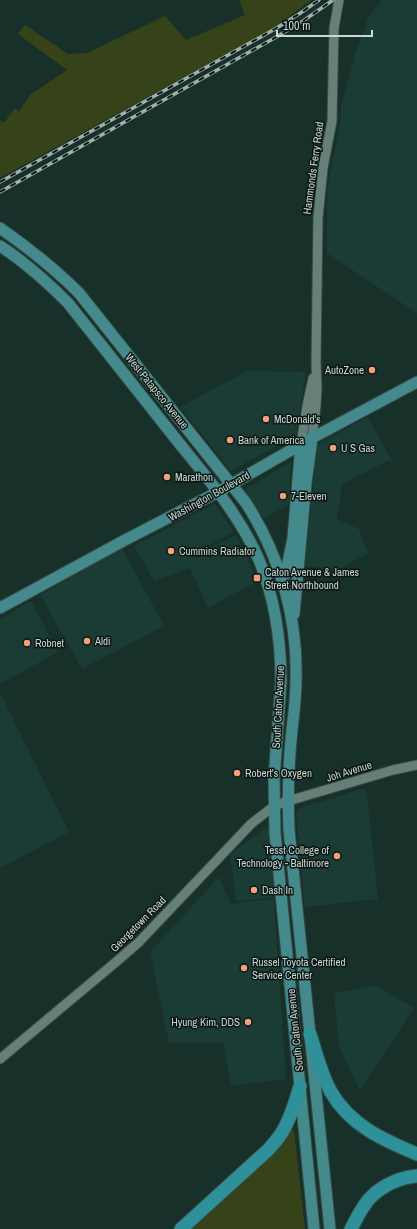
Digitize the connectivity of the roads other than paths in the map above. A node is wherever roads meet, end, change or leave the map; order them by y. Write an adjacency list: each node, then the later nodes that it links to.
1 (338, 0): 4 (street, Hammonds Ferry Road)
2 (0, 228): 8 (main road, West Patapsco Avenue)
3 (0, 246): 9 (main road, West Patapsco Avenue)
4 (316, 363): 6 (street, Hammonds Ferry Road); 7 (street, Hammonds Ferry Road)
5 (417, 382): 6 (main road, Washington Boulevard)
6 (312, 438): 7 (main road, Washington Boulevard); 13 (main road, South Caton Avenue)
7 (301, 444): 8 (main road, Washington Boulevard); 10 (main road, South Caton Avenue)
8 (232, 484): 9 (main road, Washington Boulevard); 10 (main road, West Patapsco Avenue)
9 (218, 492): 11 (main road, West Patapsco Avenue); 12 (main road, Washington Boulevard)
10 (283, 580): 11 (main road); 13 (main road, South Caton Avenue)
11 (268, 585): 16 (main road, South Caton Avenue)
12 (0, 608)
13 (293, 627): 15 (main road, South Caton Avenue)
14 (417, 765): 15 (street, Joh Avenue)
15 (288, 801): 16 (street, Georgetown Road); 17 (main road, South Caton Avenue)
16 (274, 806): 18 (street, Georgetown Road); 19 (main road, South Caton Avenue)
17 (310, 1034): 20 (highway); 24 (main road, South Caton Avenue)
18 (0, 1059)
19 (300, 1086): 22 (highway); 23 (main road, South Caton Avenue)
20 (417, 1154)
21 (417, 1176): 25 (highway)
22 (181, 1229)
23 (314, 1229)
24 (330, 1229)
25 (351, 1229)

